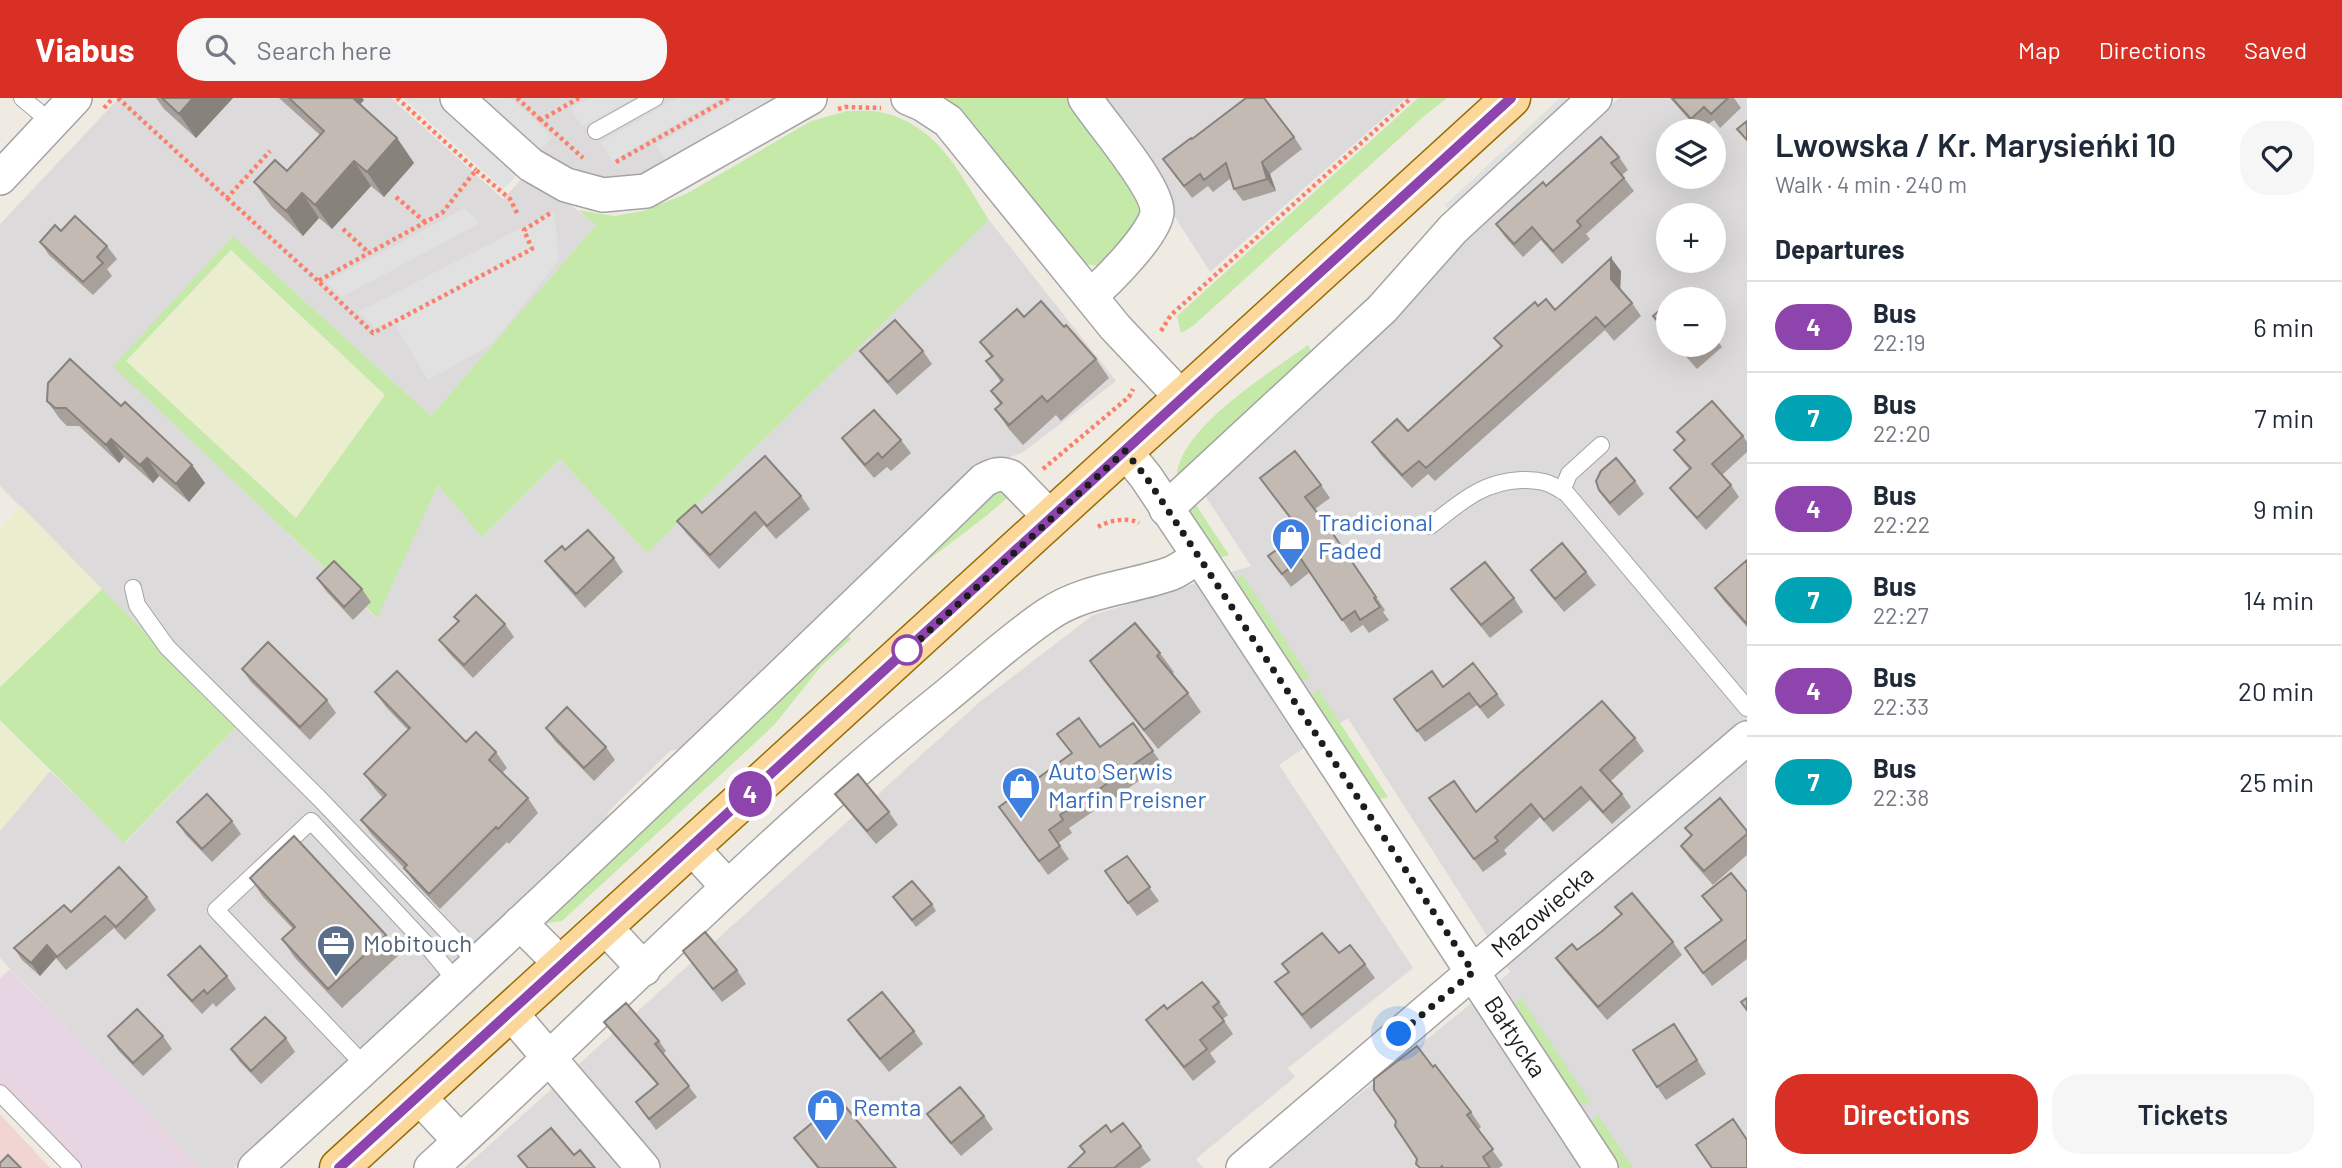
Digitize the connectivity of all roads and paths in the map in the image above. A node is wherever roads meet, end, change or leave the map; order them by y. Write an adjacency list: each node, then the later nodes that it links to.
1 (22, 98): 15 (lane)
2 (75, 98): 15 (street)
3 (118, 98): 21 (path)
4 (397, 98): 18 (path)
5 (457, 98): 12 (street)
6 (517, 98): 14 (path)
7 (655, 98): 16 (lane)
8 (1085, 98): 28 (street)
9 (1411, 98): 29 (path)
10 (1511, 98): 30 (main road)
11 (1595, 98): 35 (street)
12 (822, 104): 13 (path)
13 (899, 104): 28 (street)
14 (541, 120)
15 (52, 123): 19 (street)
16 (596, 131)
17 (270, 151): 21 (path)
18 (476, 170): 23 (path); 24 (path)
19 (0, 178)
20 (397, 197): 24 (path)
21 (227, 198): 27 (path)
22 (555, 210): 27 (path)
23 (517, 213)
24 (425, 222): 26 (path)
25 (343, 229): 26 (path)
26 (369, 253): 27 (path)
27 (318, 281)
28 (1090, 296): 29 (street)
29 (1140, 352): 30 (street); 33 (path)
30 (1182, 398): 32 (main road)
31 (1601, 445): 34 (lane)
32 (1125, 451): 35 (street, Bałtycka); 36 (main road)
33 (1023, 489): 36 (street); 45 (street)
34 (1562, 491): 37 (lane); 41 (lane)
35 (1154, 516): 38 (path); 39 (street, Bałtycka)
36 (1051, 518): 43 (main road)
37 (1430, 526)
38 (1098, 527)
39 (1199, 556): 44 (street); 49 (street, Bałtycka)
40 (133, 588): 50 (lane)
41 (1747, 708)
42 (1747, 738): 49 (street, Mazowiecka)
43 (691, 847): 44 (street); 46 (main road)
44 (728, 887): 48 (street)
45 (520, 923): 47 (street); 50 (street)
46 (604, 926): 47 (main road); 48 (street)
47 (562, 965): 51 (main road)
48 (644, 969): 52 (street)
49 (1473, 972): 62 (street, Mazowiecka); 63 (street, Bałtycka)
50 (467, 973): 53 (street); 53 (lane)
51 (510, 1012): 52 (street); 55 (main road)
52 (551, 1058): 56 (street); 61 (street)
53 (366, 1067): 58 (street)
54 (0, 1093): 57 (lane)
55 (418, 1096): 56 (street); 59 (main road)
56 (460, 1141): 60 (street)
57 (73, 1168)
58 (255, 1168)
59 (339, 1168)
60 (431, 1168)
61 (643, 1168)
62 (1242, 1168)
63 (1601, 1168)

